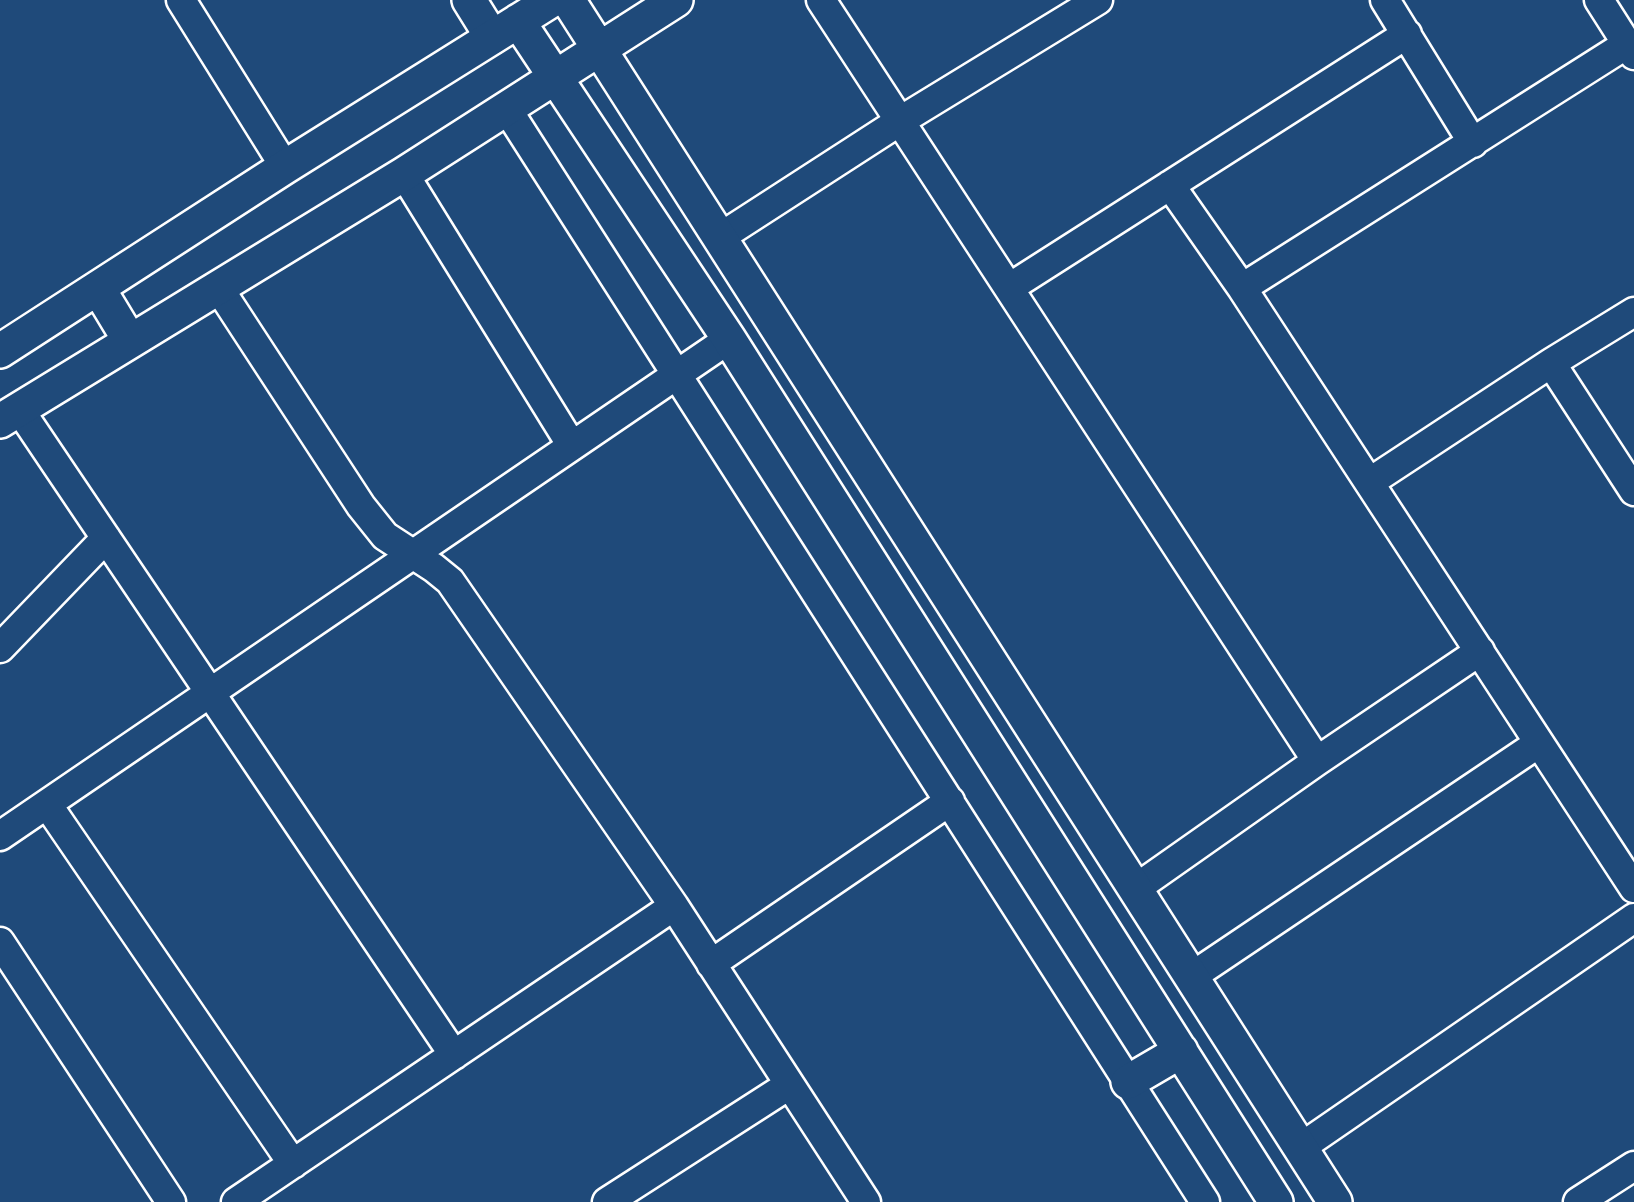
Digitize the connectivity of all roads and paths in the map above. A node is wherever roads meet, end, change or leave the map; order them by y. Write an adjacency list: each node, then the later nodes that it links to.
1 (181, 0): 18 (street)
2 (469, 0): 10 (main road)
3 (552, 0): 10 (main road)
4 (568, 0): 12 (main road)
5 (676, 0): 12 (main road)
6 (821, 0): 16 (street)
7 (1098, 0): 16 (street)
8 (1386, 0): 11 (street)
9 (1599, 0): 13 (street)
10 (505, 29): 14 (main road); 18 (main road)
11 (1407, 34): 17 (street); 20 (street)
12 (599, 49): 14 (main road); 21 (main road)
13 (1630, 49): 17 (street)
14 (556, 77): 15 (main road); 27 (main road)
15 (507, 109): 19 (main road); 31 (street)
16 (900, 121): 21 (street); 24 (street)
17 (1473, 143): 25 (street)
18 (285, 167): 23 (main road)
19 (404, 174): 22 (main road); 33 (street)
20 (1170, 185): 24 (street); 25 (street)
21 (720, 238): 47 (main road)
22 (218, 287): 28 (main road); 37 (street)
23 (98, 288): 28 (main road); 29 (main road)
24 (1008, 288): 42 (street)
25 (1242, 288): 34 (street)
26 (1634, 312): 30 (street)
27 (729, 339): 31 (street); 53 (main road)
28 (130, 341): 32 (main road)
29 (0, 351)
30 (1551, 363): 34 (street); 35 (street)
31 (677, 375): 33 (street); 43 (street)
32 (9, 415): 36 (street)
33 (572, 446): 37 (street)
34 (1370, 482): 39 (street)
35 (1634, 491)
36 (106, 538): 38 (street); 40 (street)
37 (412, 555): 40 (street); 48 (street)
38 (0, 648)
39 (1480, 651): 41 (street); 42 (street)
40 (211, 693): 44 (street); 54 (street)
41 (1539, 743): 46 (street); 52 (street)
42 (1317, 761): 47 (street)
43 (950, 801): 51 (street); 55 (street)
44 (47, 804): 45 (street); 58 (street)
45 (0, 836)
46 (1634, 888)
47 (1135, 889): 52 (main road)
48 (674, 906): 51 (street); 54 (street)
49 (1634, 918): 57 (street)
50 (0, 942): 62 (street)
51 (711, 963): 56 (street)
52 (1191, 977): 57 (main road)
53 (1181, 1051): 55 (main road); 67 (main road)
54 (454, 1055): 58 (street)
55 (1128, 1082): 66 (street)
56 (789, 1085): 64 (street); 65 (street)
57 (1300, 1148): 60 (main road)
58 (292, 1164): 63 (street)
59 (1634, 1166): 61 (street)
60 (1327, 1199)
61 (1586, 1200)
62 (171, 1202)
63 (236, 1202)
64 (607, 1202)
65 (866, 1202)
66 (1205, 1202)
67 (1276, 1202)

